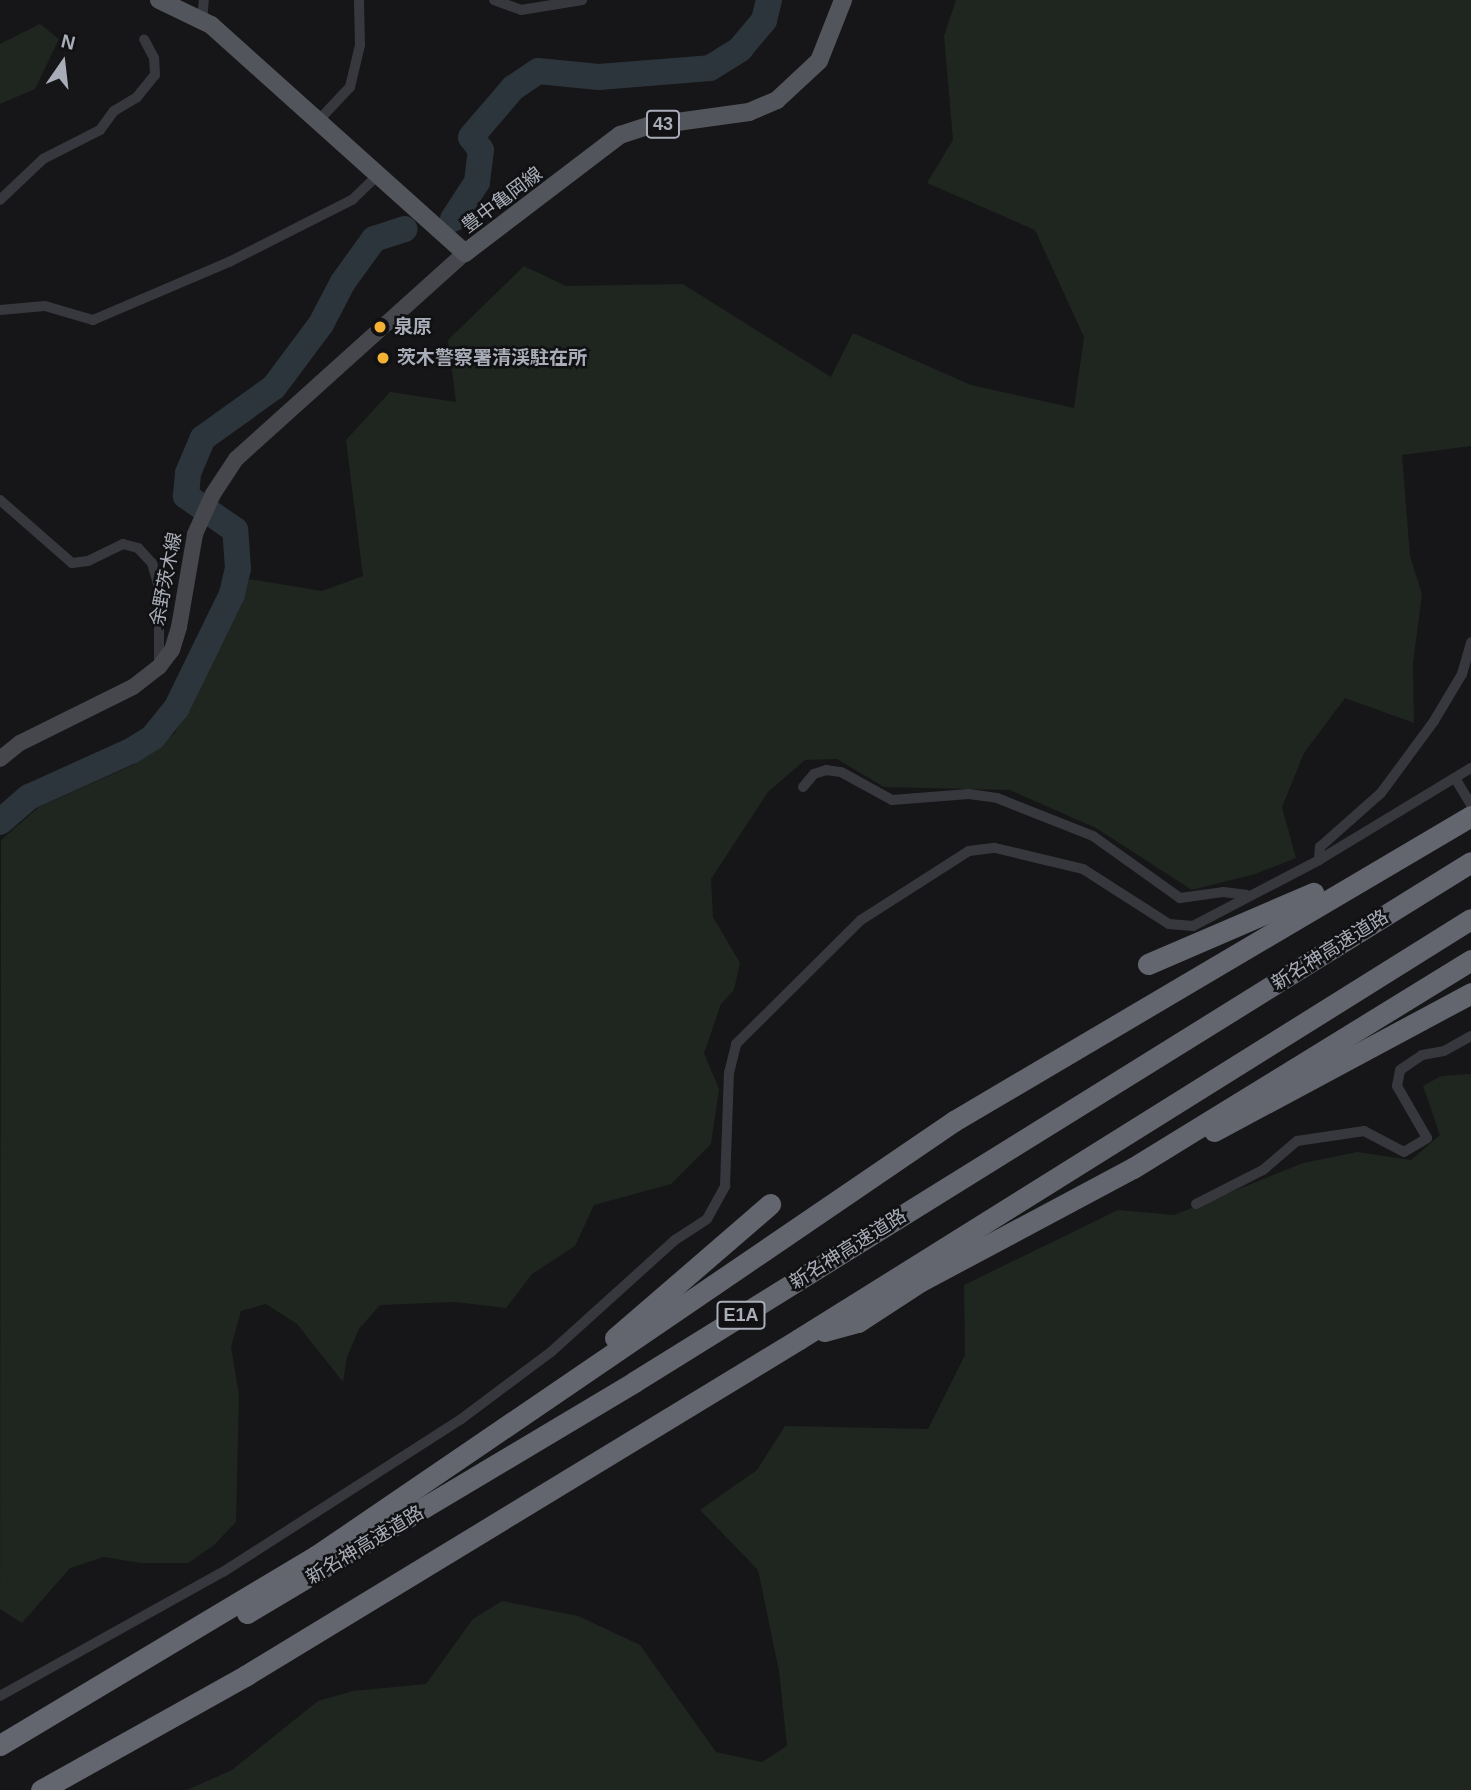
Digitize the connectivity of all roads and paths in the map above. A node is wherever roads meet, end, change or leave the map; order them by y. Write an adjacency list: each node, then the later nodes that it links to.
1 (159, 0): 7 (main road, 豊中亀岡線)
2 (204, 0): 7 (street)
3 (359, 0): 9 (street)
4 (494, 0): 5 (street)
5 (582, 0)
6 (844, 0): 12 (main road, 豊中亀岡線 / 43)
7 (202, 21): 9 (main road, 豊中亀岡線)
8 (144, 39): 11 (street)
9 (318, 121): 10 (main road, 豊中亀岡線)
10 (378, 175): 12 (main road, 豊中亀岡線); 13 (street)
11 (0, 200)
12 (465, 253): 16 (main road, 余野茨木線)
13 (0, 310)
14 (0, 500): 16 (street)
15 (1471, 642): 24 (street)
16 (159, 667): 17 (main road, 余野茨木線)
17 (0, 759)
18 (1471, 768): 19 (street)
19 (1455, 778): 21 (street); 24 (street)
20 (803, 787): 26 (street)
21 (1471, 805)
22 (1471, 817): 23 (highway)
23 (1424, 844): 29 (highway); 36 (highway)
24 (1319, 860): 26 (street)
25 (1471, 862): 38 (highway, 新名神高速道路 / E1A)
26 (1246, 895): 37 (street)
27 (1471, 919): 35 (highway, E1A)
28 (1471, 960): 32 (highway)
29 (1148, 964)
30 (1471, 993): 32 (highway)
31 (1471, 1036): 34 (street)
32 (1133, 1168): 35 (highway)
33 (770, 1204): 36 (highway)
34 (1196, 1205)
35 (799, 1339): 39 (highway, E1A)
36 (534, 1409): 38 (highway)
37 (0, 1696)
38 (0, 1747)
39 (41, 1790)

